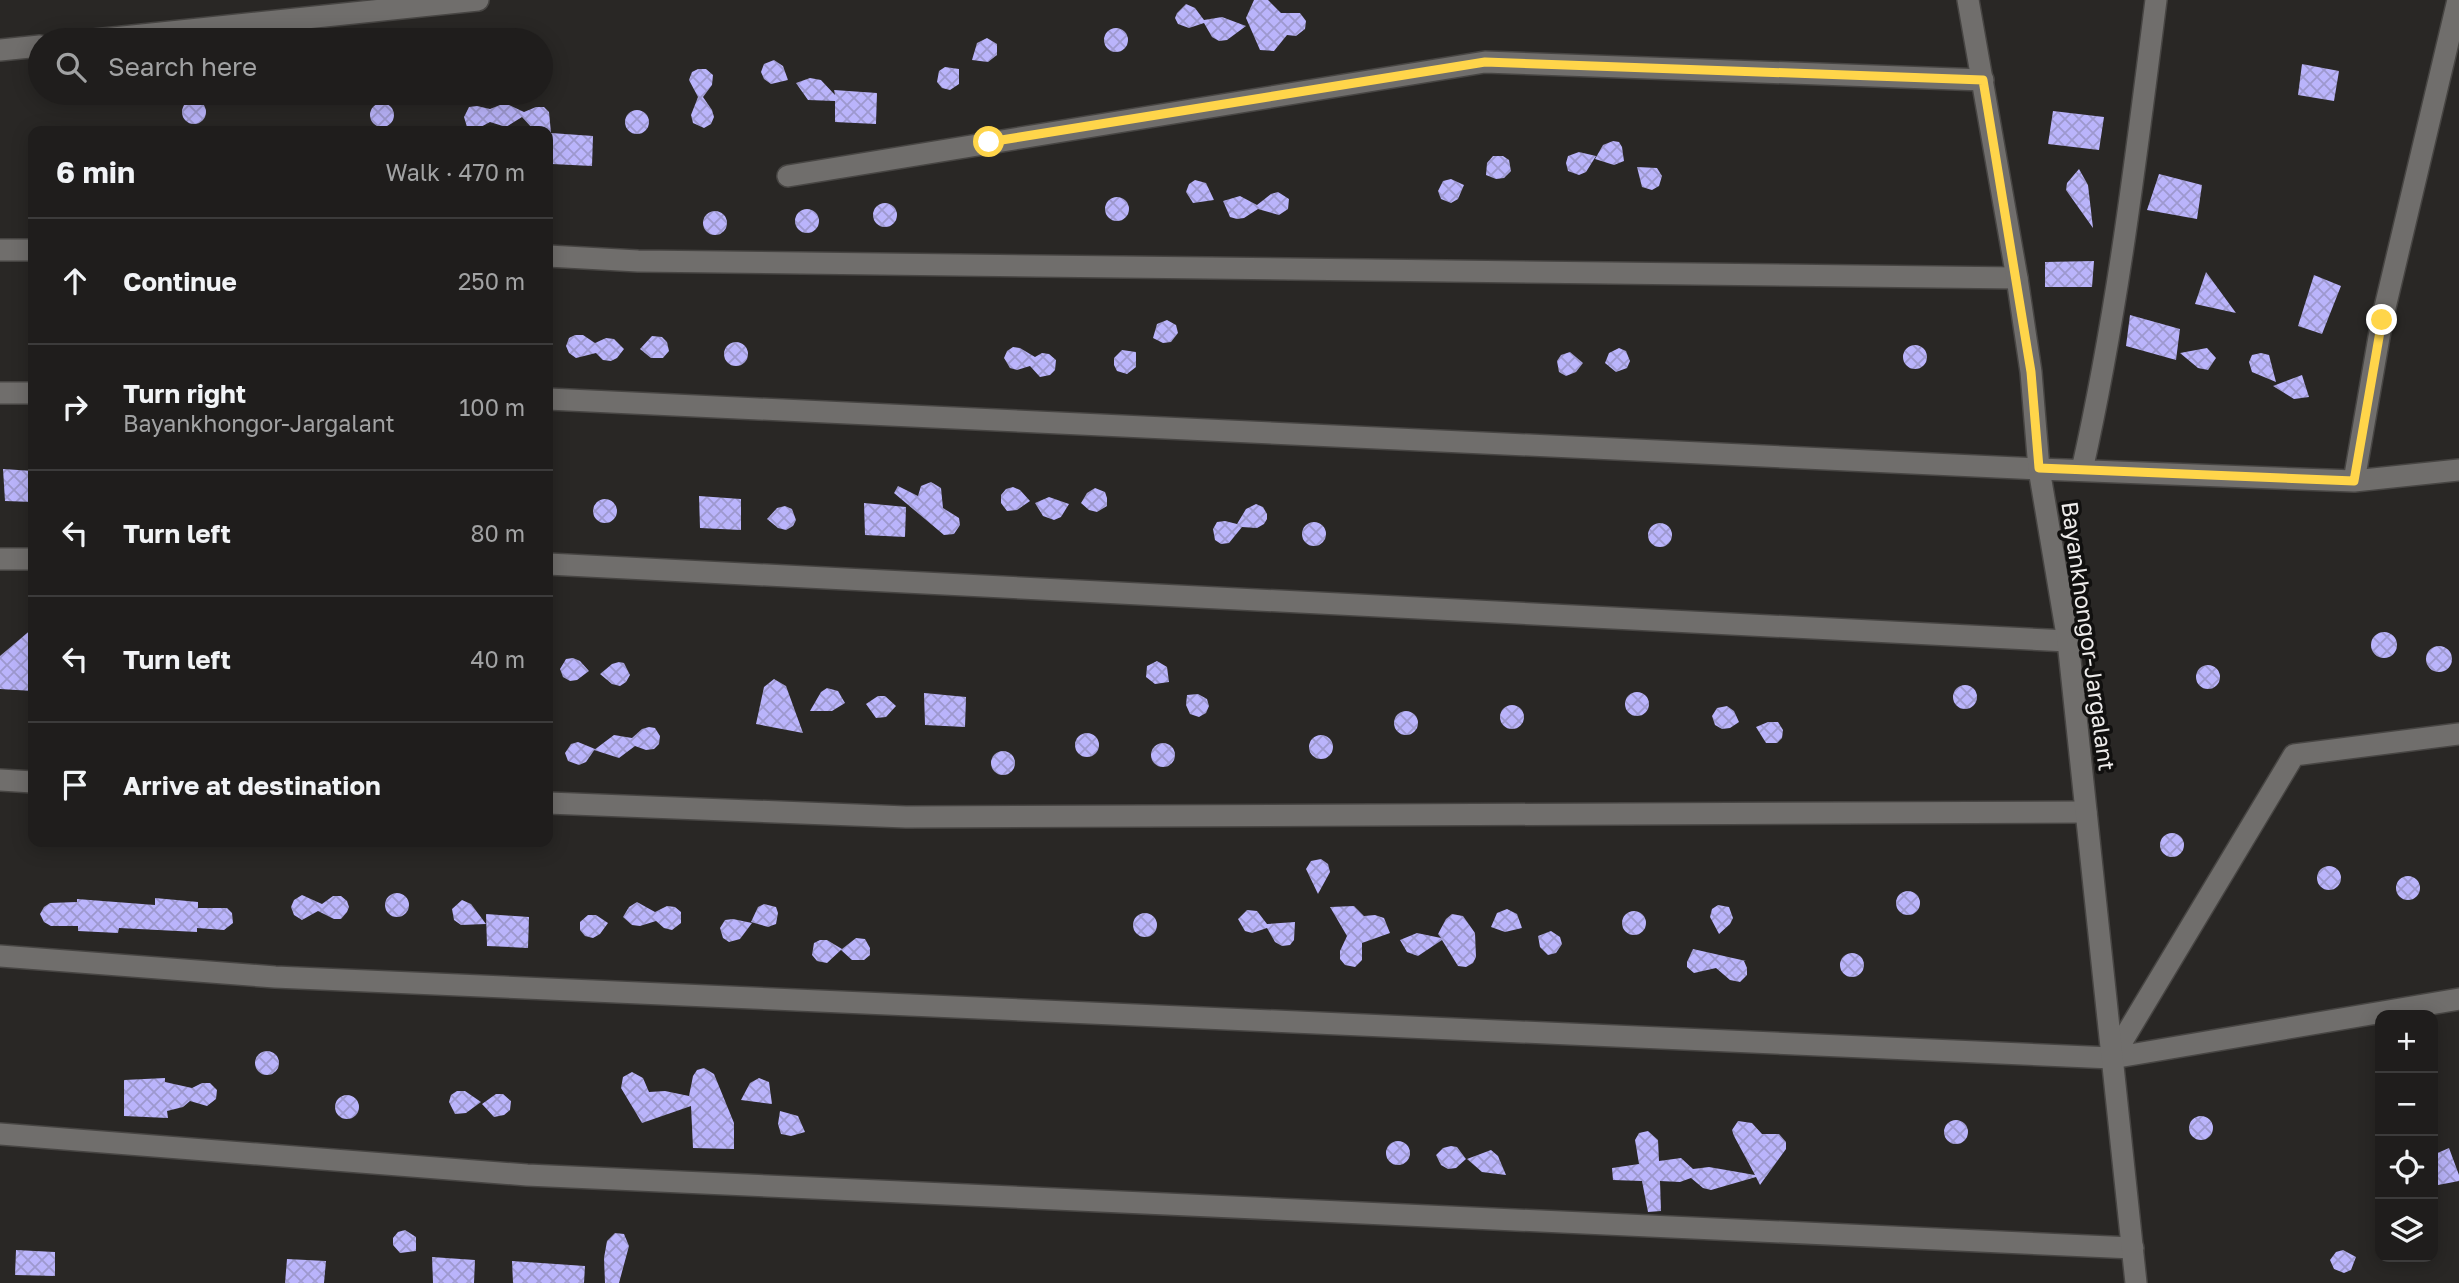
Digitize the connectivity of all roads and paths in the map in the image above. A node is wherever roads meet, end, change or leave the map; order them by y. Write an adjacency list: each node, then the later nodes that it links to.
1 (478, 0): 5 (street)
2 (1968, 0): 8 (street, Bayankhongor-Jargalant)
3 (2156, 0): 18 (street)
4 (2458, 0): 20 (street)
5 (209, 28)
6 (28, 47): 7 (street)
7 (0, 50)
8 (1983, 80): 9 (street); 13 (street, Bayankhongor-Jargalant)
9 (788, 176)
10 (0, 250): 11 (street)
11 (28, 250)
12 (553, 256): 13 (street)
13 (2017, 278): 17 (street, Bayankhongor-Jargalant)
14 (0, 393): 15 (street)
15 (28, 393)
16 (553, 399): 17 (street)
17 (2039, 468): 18 (street); 24 (street, Bayankhongor-Jargalant)
18 (2082, 470): 20 (street)
19 (2459, 470): 20 (street)
20 (2354, 481)
21 (0, 559): 22 (street)
22 (28, 559)
23 (553, 565): 24 (street)
24 (2068, 641): 29 (street, Bayankhongor-Jargalant)
25 (2459, 734): 32 (street)
26 (0, 780): 27 (street)
27 (28, 782)
28 (553, 803): 29 (street)
29 (2086, 812): 32 (street, Bayankhongor-Jargalant)
30 (0, 956): 32 (street)
31 (2459, 999): 32 (street)
32 (2112, 1058): 34 (street, Bayankhongor-Jargalant)
33 (0, 1134): 34 (street)
34 (2133, 1248): 35 (street, Bayankhongor-Jargalant)
35 (2136, 1283)

